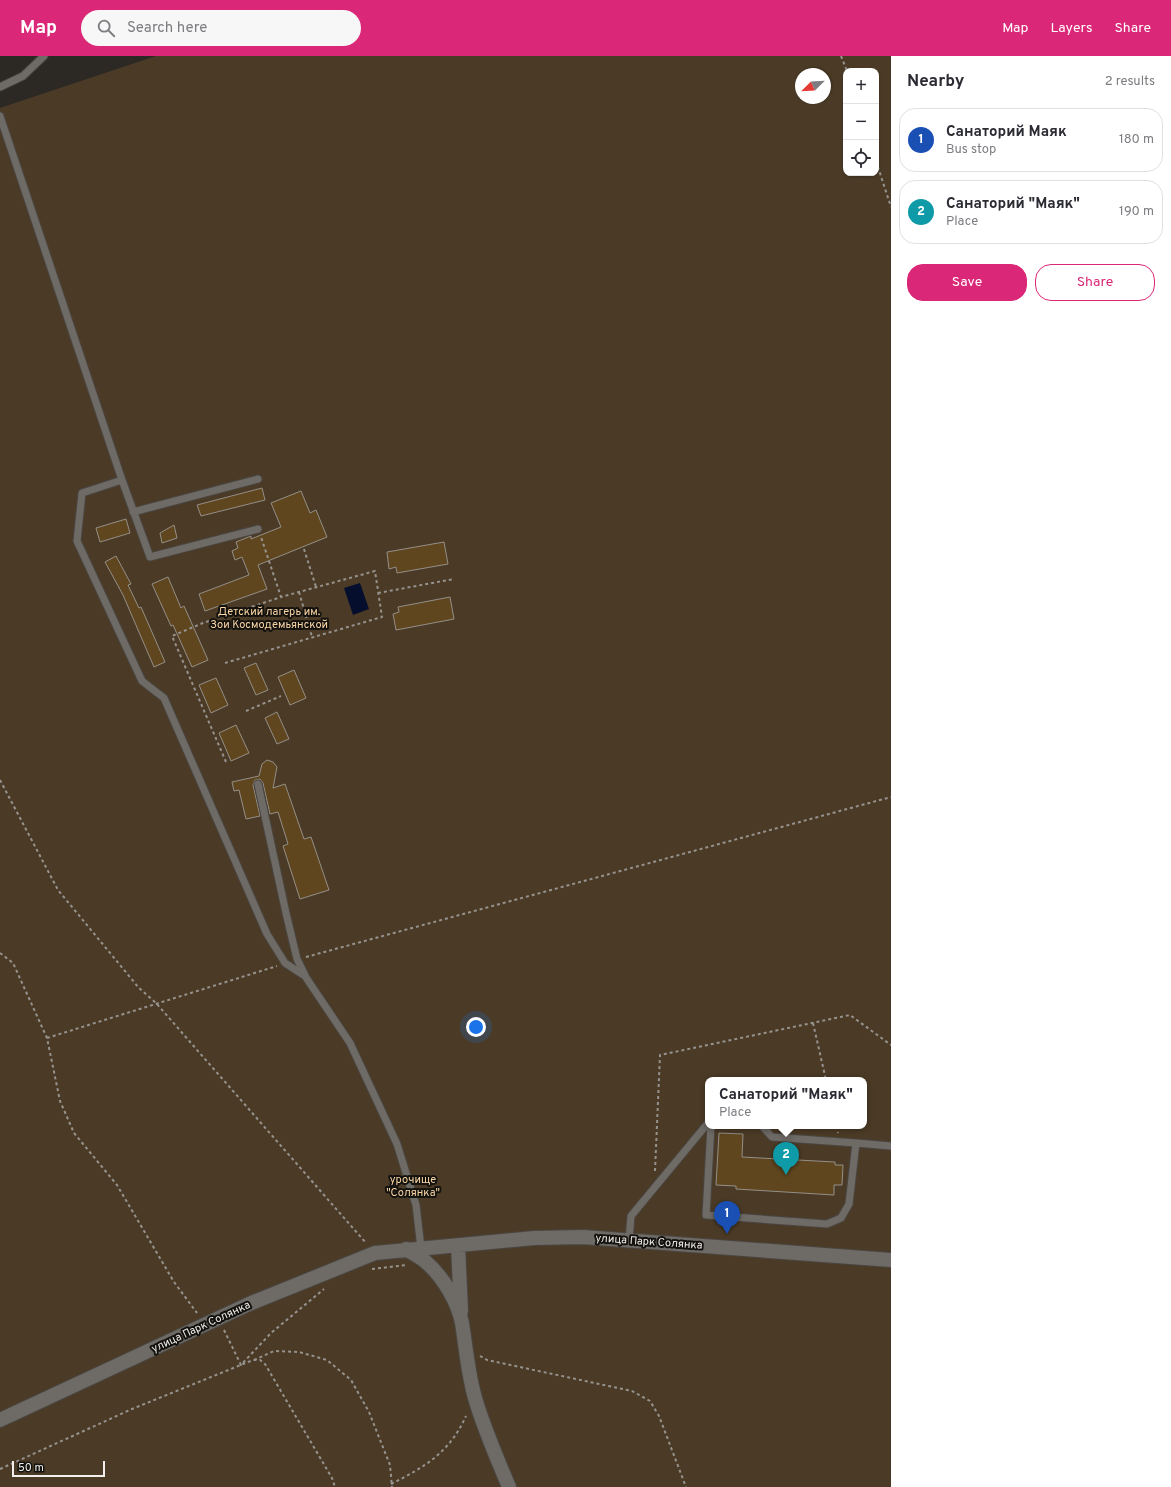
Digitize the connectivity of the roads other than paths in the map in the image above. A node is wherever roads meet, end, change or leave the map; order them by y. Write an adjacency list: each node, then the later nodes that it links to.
1 (44, 56): 2 (lane)
2 (0, 87)
3 (0, 116): 5 (lane)
4 (258, 479): 6 (lane)
5 (122, 480): 6 (lane); 9 (lane)
6 (133, 512): 7 (lane)
7 (258, 529)
8 (258, 784): 9 (lane)
9 (305, 976): 17 (lane)
10 (705, 1127): 15 (lane)
11 (711, 1129): 13 (lane)
12 (765, 1129): 13 (lane)
13 (856, 1143): 14 (lane)
14 (891, 1146)
15 (629, 1240): 16 (street, улица Парк Солянка); 19 (street, улица Парк Солянка)
16 (458, 1245): 17 (street, улица Парк Солянка); 20 (street)
17 (421, 1248): 18 (street, улица Парк Солянка)
18 (406, 1249): 20 (street); 21 (street, улица Парк Солянка)
19 (891, 1260)
20 (461, 1322): 22 (street)
21 (0, 1420)
22 (509, 1487)

